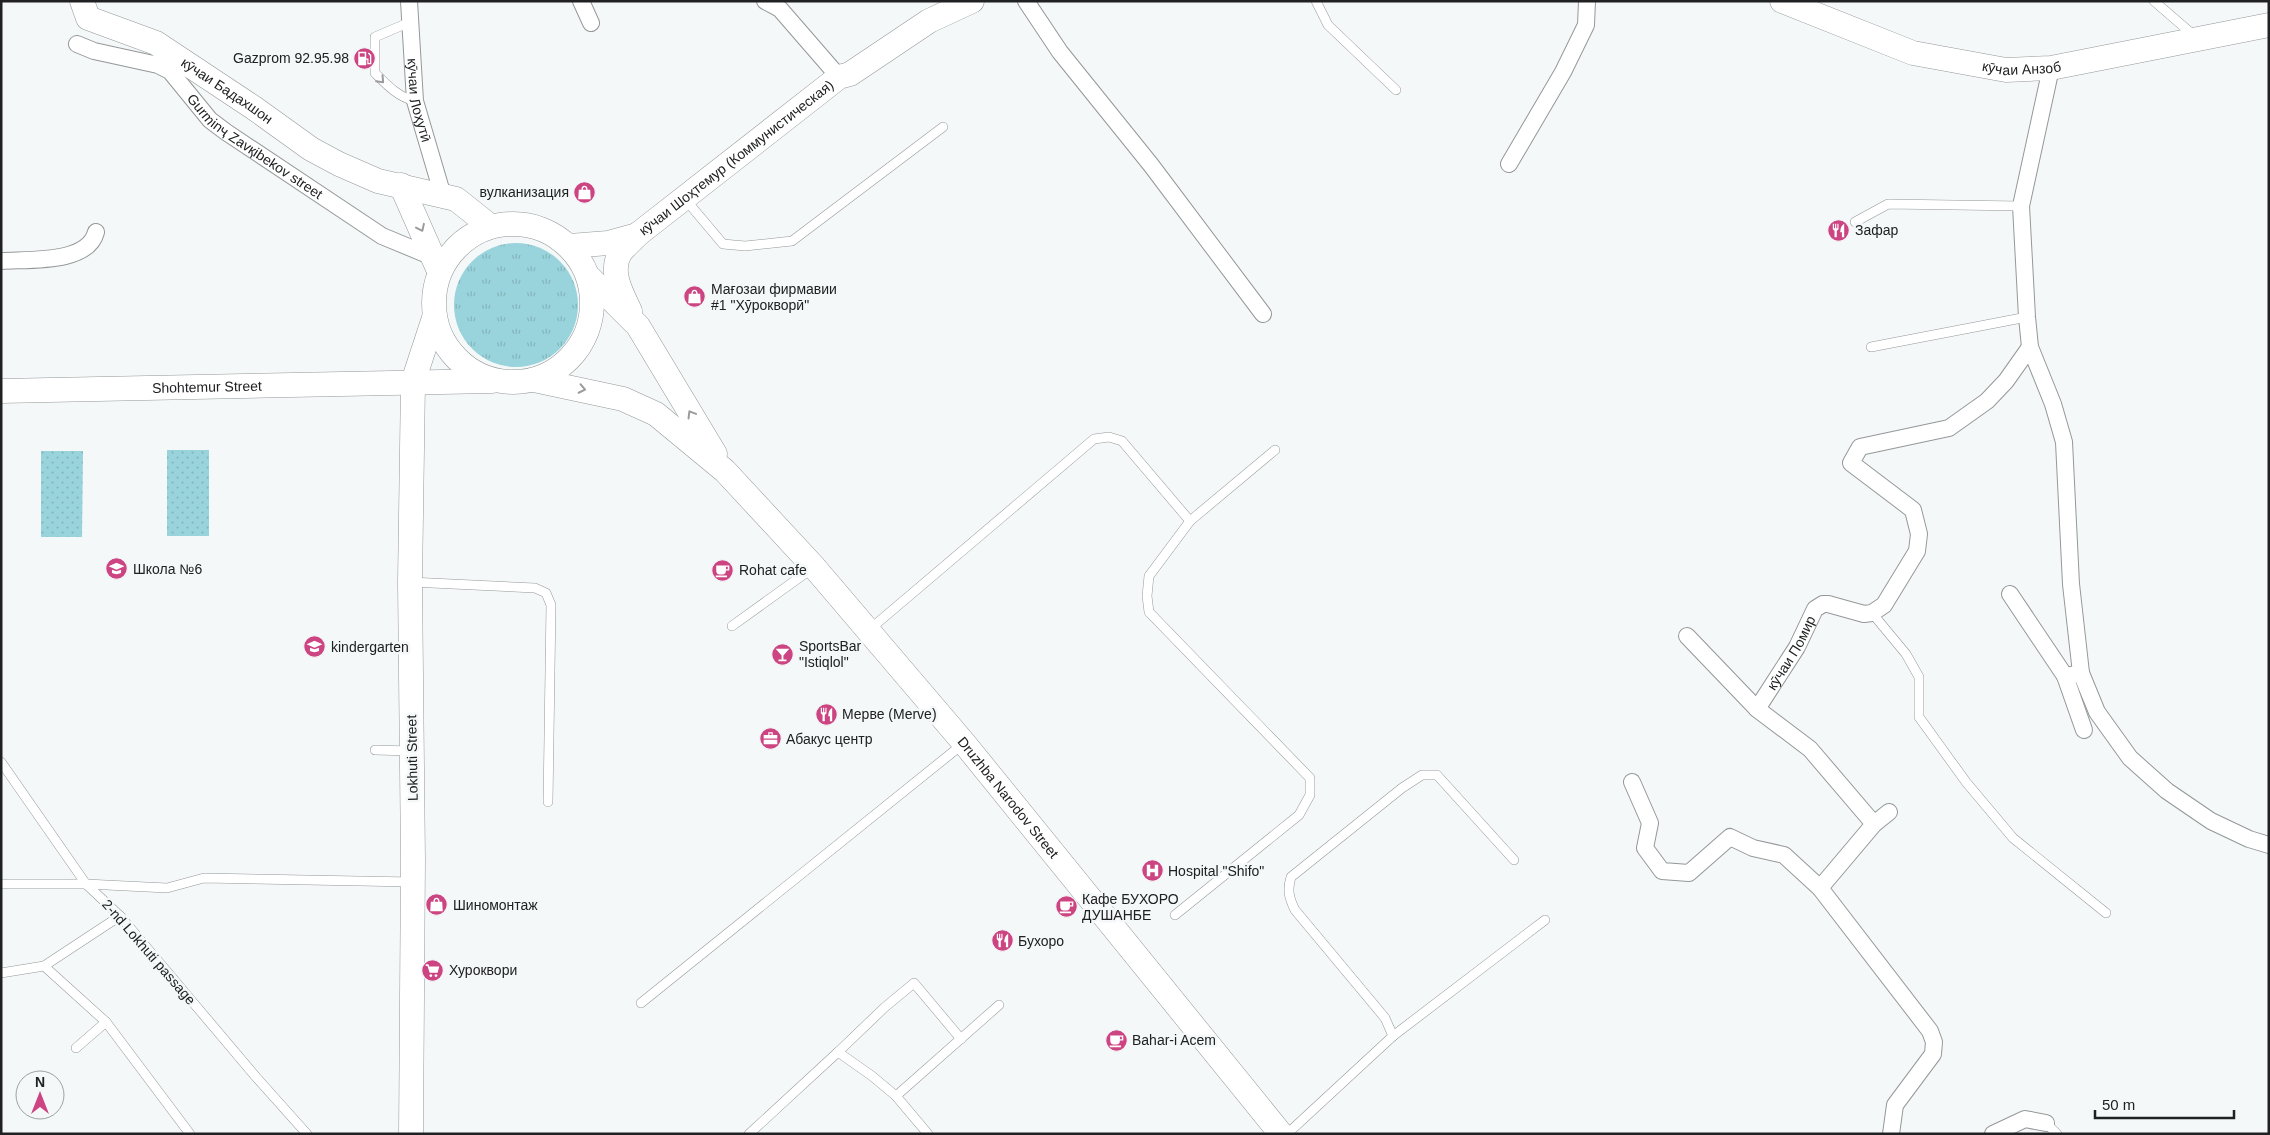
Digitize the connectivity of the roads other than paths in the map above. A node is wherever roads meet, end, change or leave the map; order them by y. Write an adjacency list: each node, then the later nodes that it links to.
1 (82, 1): 22 (main road, кӯчаи Бадахшон)
2 (409, 1): 11 (street, кӯчаи Лоҳутӣ)
3 (581, 1): 12 (street)
4 (765, 1): 17 (street)
5 (972, 1): 17 (main road, кӯчаи Шоҳтемур (Коммунистическая))
6 (1026, 1): 34 (street)
7 (1316, 1): 18 (lane)
8 (1587, 1): 21 (street)
9 (1782, 1): 16 (main road, кӯчаи Анзоб)
10 (2154, 1): 14 (lane)
11 (410, 22): 19 (street, кӯчаи Лоҳутӣ); 19 (lane, one-way to 19)
12 (591, 23)
13 (2269, 25): 14 (main road, кӯчаи Анзоб)
14 (2214, 36): 16 (main road, кӯчаи Анзоб)
15 (77, 44): 32 (street, Gurminҷ Zavқibekov street)
16 (2051, 68): 25 (street)
17 (839, 77): 24 (main road, кӯчаи Шоҳтемур (Коммунистическая))
18 (1396, 90)
19 (415, 101): 23 (street, кӯчаи Лоҳутӣ)
20 (942, 127): 24 (lane)
21 (1509, 164)
22 (401, 185): 23 (main road); 32 (main road, one-way to 32)
23 (443, 196): 27 (main road)
24 (685, 198): 29 (main road, кӯчаи Шоҳтемур (Коммунистическая))
25 (2021, 206): 26 (lane); 35 (street)
26 (1854, 222)
27 (490, 226): 30 (main road); 32 (main road)
28 (96, 232): 31 (street)
29 (637, 235): 30 (main road, кӯчаи Шоҳтемур (Коммунистическая)); 37 (main road)
30 (570, 246): 33 (main road)
31 (1, 261)
32 (437, 264): 36 (main road)
33 (588, 276): 37 (main road); 40 (main road)
34 (1263, 314)
35 (2027, 317): 38 (street); 39 (lane)
36 (434, 318): 41 (main road); 42 (main road, Lokhuti Street)
37 (638, 326): 45 (main road, one-way to 37)
38 (2030, 347): 50 (street); 54 (street)
39 (1871, 348)
40 (534, 380): 41 (main road); 45 (main road, one-way to 45)
41 (496, 381): 42 (main road, Shohtemur Street)
42 (413, 382): 43 (main road, Shohtemur Street); 48 (main road, Lokhuti Street)
43 (1, 390)
44 (1275, 450): 46 (lane)
45 (725, 471): 47 (main road, Druzhba Narodov Street)
46 (1190, 522): 52 (lane); 73 (lane)
47 (814, 567): 51 (lane); 52 (main road, Druzhba Narodov Street)
48 (410, 582): 60 (main road, Lokhuti Street); 63 (lane)
49 (2010, 594): 55 (street)
50 (1872, 613): 56 (street, кӯчаи Помир); 72 (lane)
51 (732, 626)
52 (869, 630): 58 (main road, Druzhba Narodov Street)
53 (1687, 636): 56 (street)
54 (2081, 673): 55 (street); 66 (street)
55 (2065, 676): 57 (street)
56 (1757, 709): 65 (street)
57 (2084, 730)
58 (964, 742): 78 (lane); 92 (main road, Druzhba Narodov Street)
59 (374, 750): 60 (lane)
60 (412, 751): 68 (main road, Lokhuti Street)
61 (1, 762): 70 (lane, 2-nd Lokhuti passage)
62 (1632, 782): 71 (street)
63 (548, 802)
64 (1889, 812): 65 (street)
65 (1874, 824): 71 (street)
66 (2269, 845)
67 (1514, 860): 81 (lane)
68 (412, 882): 70 (lane); 89 (main road, Lokhuti Street)
69 (1, 884): 70 (lane)
70 (86, 884): 74 (lane, 2-nd Lokhuti passage)
71 (1820, 888): 94 (street)
72 (2106, 913)
73 (1175, 915)
74 (120, 916): 76 (lane); 88 (lane, 2-nd Lokhuti passage)
75 (1545, 920): 81 (lane)
76 (44, 966): 77 (lane); 80 (lane)
77 (1, 973)
78 (641, 1003)
79 (999, 1005): 82 (lane)
80 (106, 1022): 83 (lane); 87 (lane)
81 (1393, 1036): 93 (lane)
82 (961, 1039): 84 (lane); 85 (lane)
83 (76, 1048)
84 (838, 1052): 85 (lane); 90 (lane)
85 (896, 1096): 91 (lane)
86 (2052, 1128): 95 (street)
87 (190, 1134)
88 (307, 1134)
89 (411, 1134)
90 (749, 1134)
91 (928, 1134)
92 (1281, 1134)
93 (1287, 1134)
94 (1891, 1134)
95 (1992, 1134)

